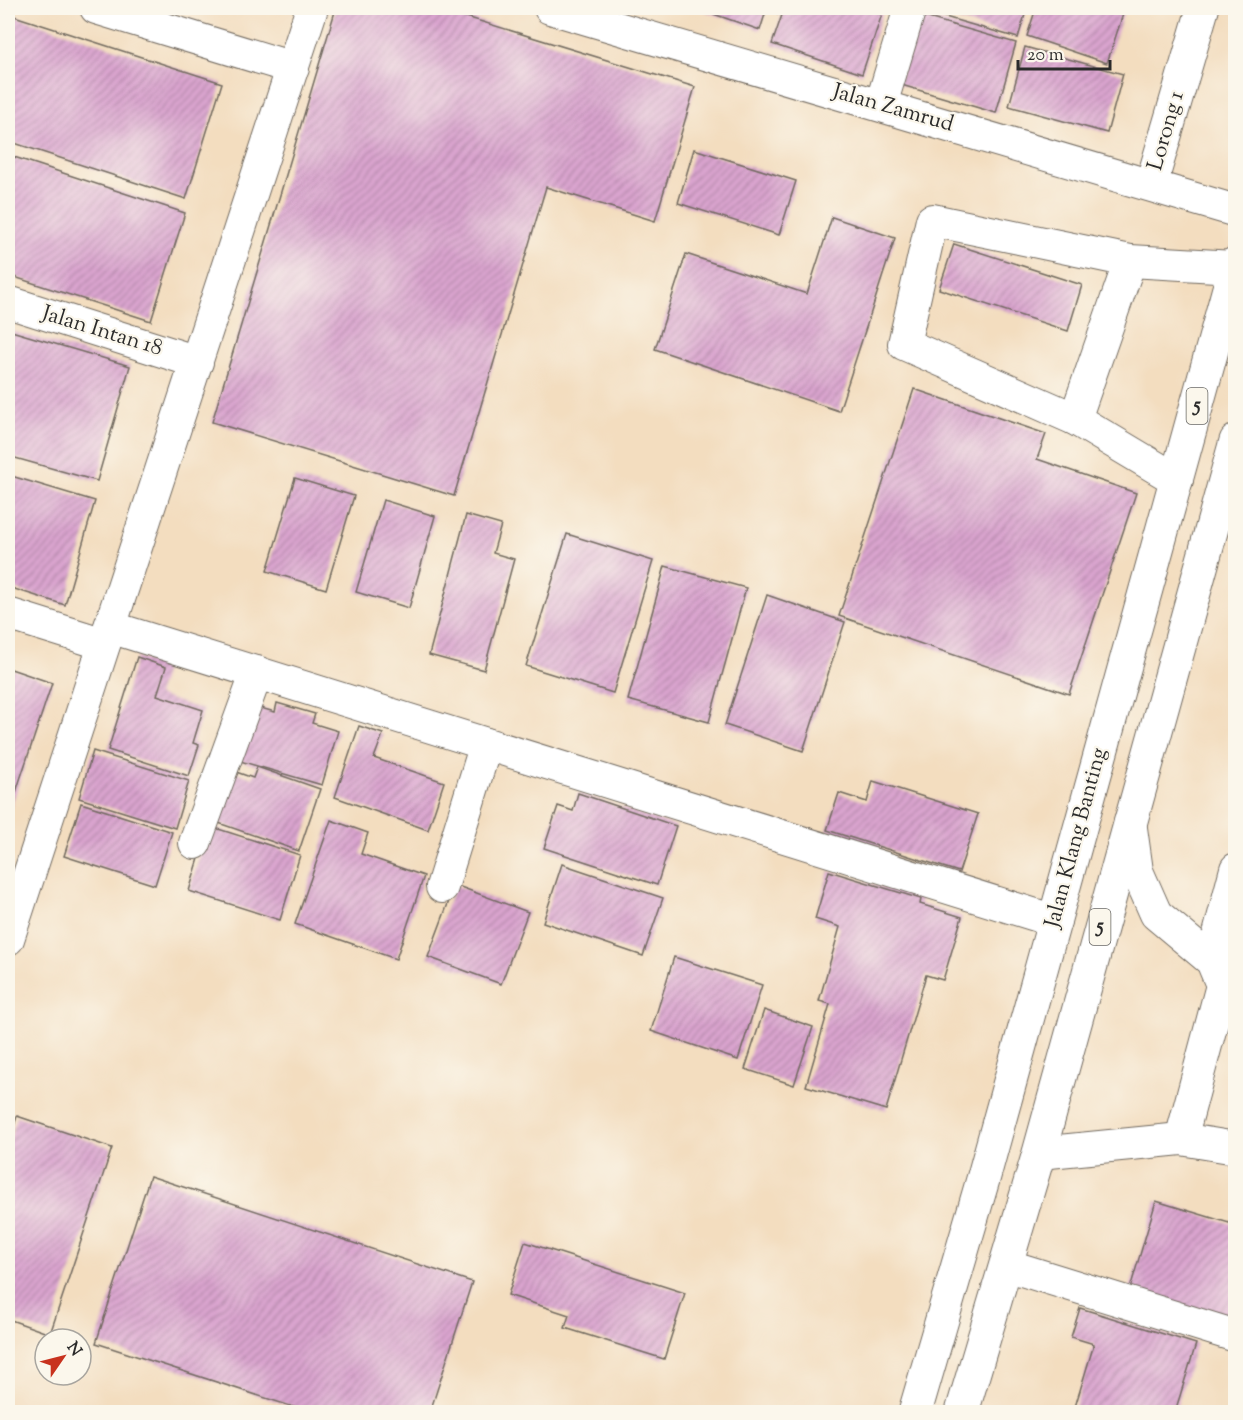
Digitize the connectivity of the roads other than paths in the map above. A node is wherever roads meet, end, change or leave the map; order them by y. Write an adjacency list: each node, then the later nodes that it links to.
1 (96, 8): 7 (street)
2 (312, 8): 7 (street)
3 (550, 8): 6 (street, Jalan Zamrud)
4 (910, 8): 8 (street)
5 (1203, 8): 9 (street, Lorong 1)
6 (626, 18): 8 (street, Jalan Zamrud)
7 (293, 68): 15 (street)
8 (881, 105): 9 (street, Jalan Zamrud)
9 (1151, 185): 10 (street, Jalan Zamrud)
10 (1236, 211)
11 (1130, 261): 12 (street); 16 (street); 16 (street)
12 (1235, 265): 14 (highway, Jalan Klang Banting / 5)
13 (8, 302): 15 (street, Jalan Intan 18)
14 (1226, 324): 18 (highway, Jalan Klang Banting / 5)
15 (197, 362): 22 (street)
16 (1075, 419): 18 (street)
17 (1236, 441): 21 (highway, Jalan Klang Banting / 5)
18 (1177, 480): 29 (highway, Jalan Klang Banting / 5)
19 (1236, 504): 21 (highway)
20 (8, 614): 22 (street)
21 (1185, 619): 25 (highway, Jalan Klang Banting / 5)
22 (107, 636): 23 (street); 30 (street)
23 (257, 672): 24 (street); 26 (street)
24 (486, 744): 28 (street); 29 (street)
25 (1130, 820): 31 (street); 34 (highway, Jalan Klang Banting / 5)
26 (195, 843)
27 (1236, 869): 31 (street)
28 (442, 887)
29 (1055, 921): 37 (highway, Jalan Klang Banting / 5)
30 (8, 939)
31 (1223, 978): 32 (street)
32 (1181, 1139): 33 (street); 34 (street)
33 (1236, 1148)
34 (1039, 1153): 35 (highway, Jalan Klang Banting / 5)
35 (1006, 1265): 36 (street); 38 (highway, Jalan Klang Banting / 5)
36 (1236, 1336)
37 (915, 1413)
38 (962, 1413)

